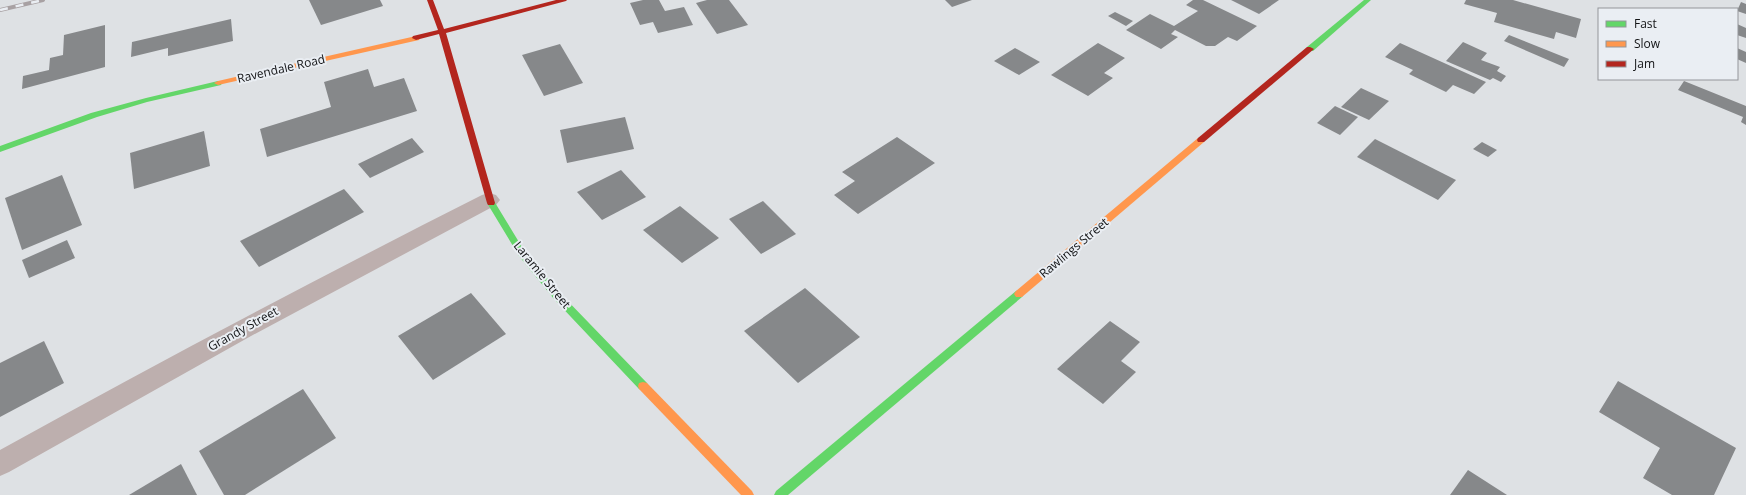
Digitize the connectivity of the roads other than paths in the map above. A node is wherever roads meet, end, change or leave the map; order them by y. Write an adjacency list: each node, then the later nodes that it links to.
1 (430, 0): 4 (street, Laramie Street)
2 (564, 0): 4 (street, Ravendale Road)
3 (1368, 0): 9 (street, Rawlings Street)
4 (442, 32): 5 (street, Ravendale Road); 6 (street, Laramie Street)
5 (0, 149)
6 (489, 200): 7 (street, Grandy Street); 8 (street, Laramie Street)
7 (0, 464)
8 (748, 495)
9 (780, 495)

